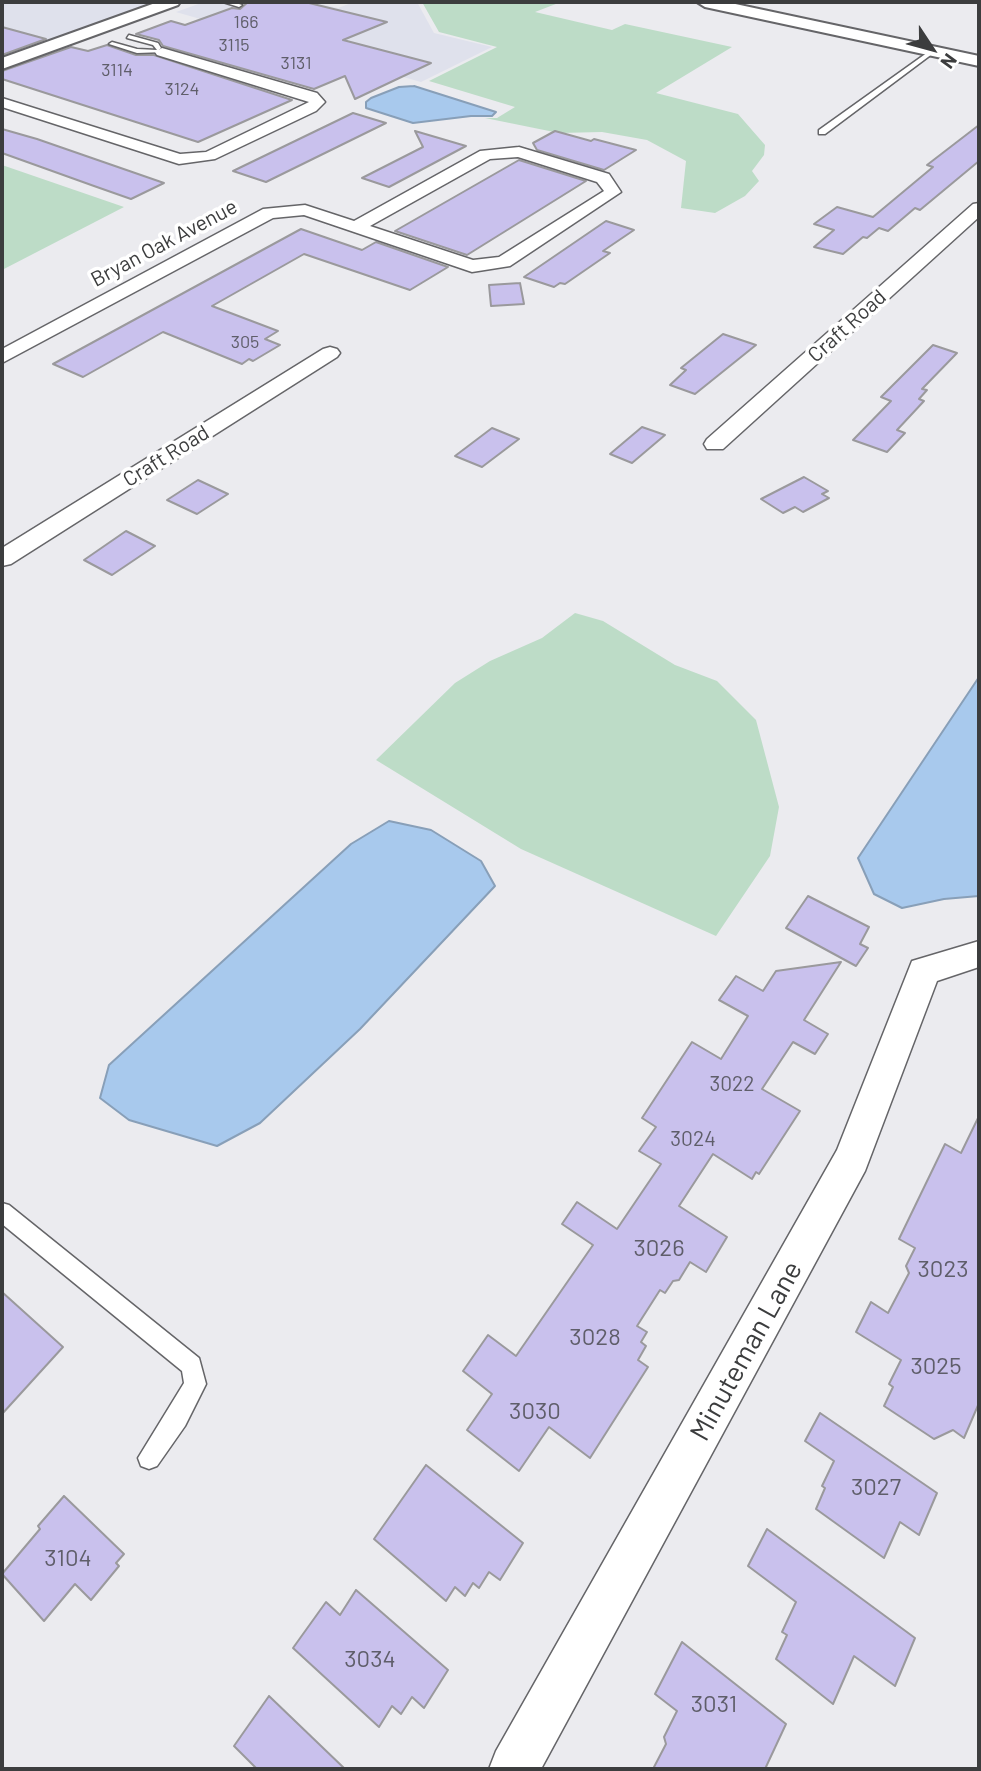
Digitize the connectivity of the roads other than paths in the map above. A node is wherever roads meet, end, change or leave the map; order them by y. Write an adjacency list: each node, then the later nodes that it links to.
1 (172, 2): 10 (street)
2 (226, 2): 4 (lane)
3 (705, 2): 7 (street)
4 (239, 5)
5 (129, 37): 8 (lane)
6 (112, 44): 8 (lane)
7 (933, 51): 9 (street); 12 (lane)
8 (162, 52): 11 (street)
9 (979, 61)
10 (2, 64)
11 (2, 102)
12 (822, 132)
13 (979, 208): 17 (street, Craft Road)
14 (355, 227): 14 (street, Bryan Oak Avenue); 16 (street, Bryan Oak Avenue)
15 (330, 352): 18 (street, Craft Road)
16 (2, 357)
17 (715, 444)
18 (2, 559)
19 (979, 954): 22 (street, Minuteman Lane)
20 (2, 1212): 21 (lane)
21 (149, 1458)
22 (514, 1769)

